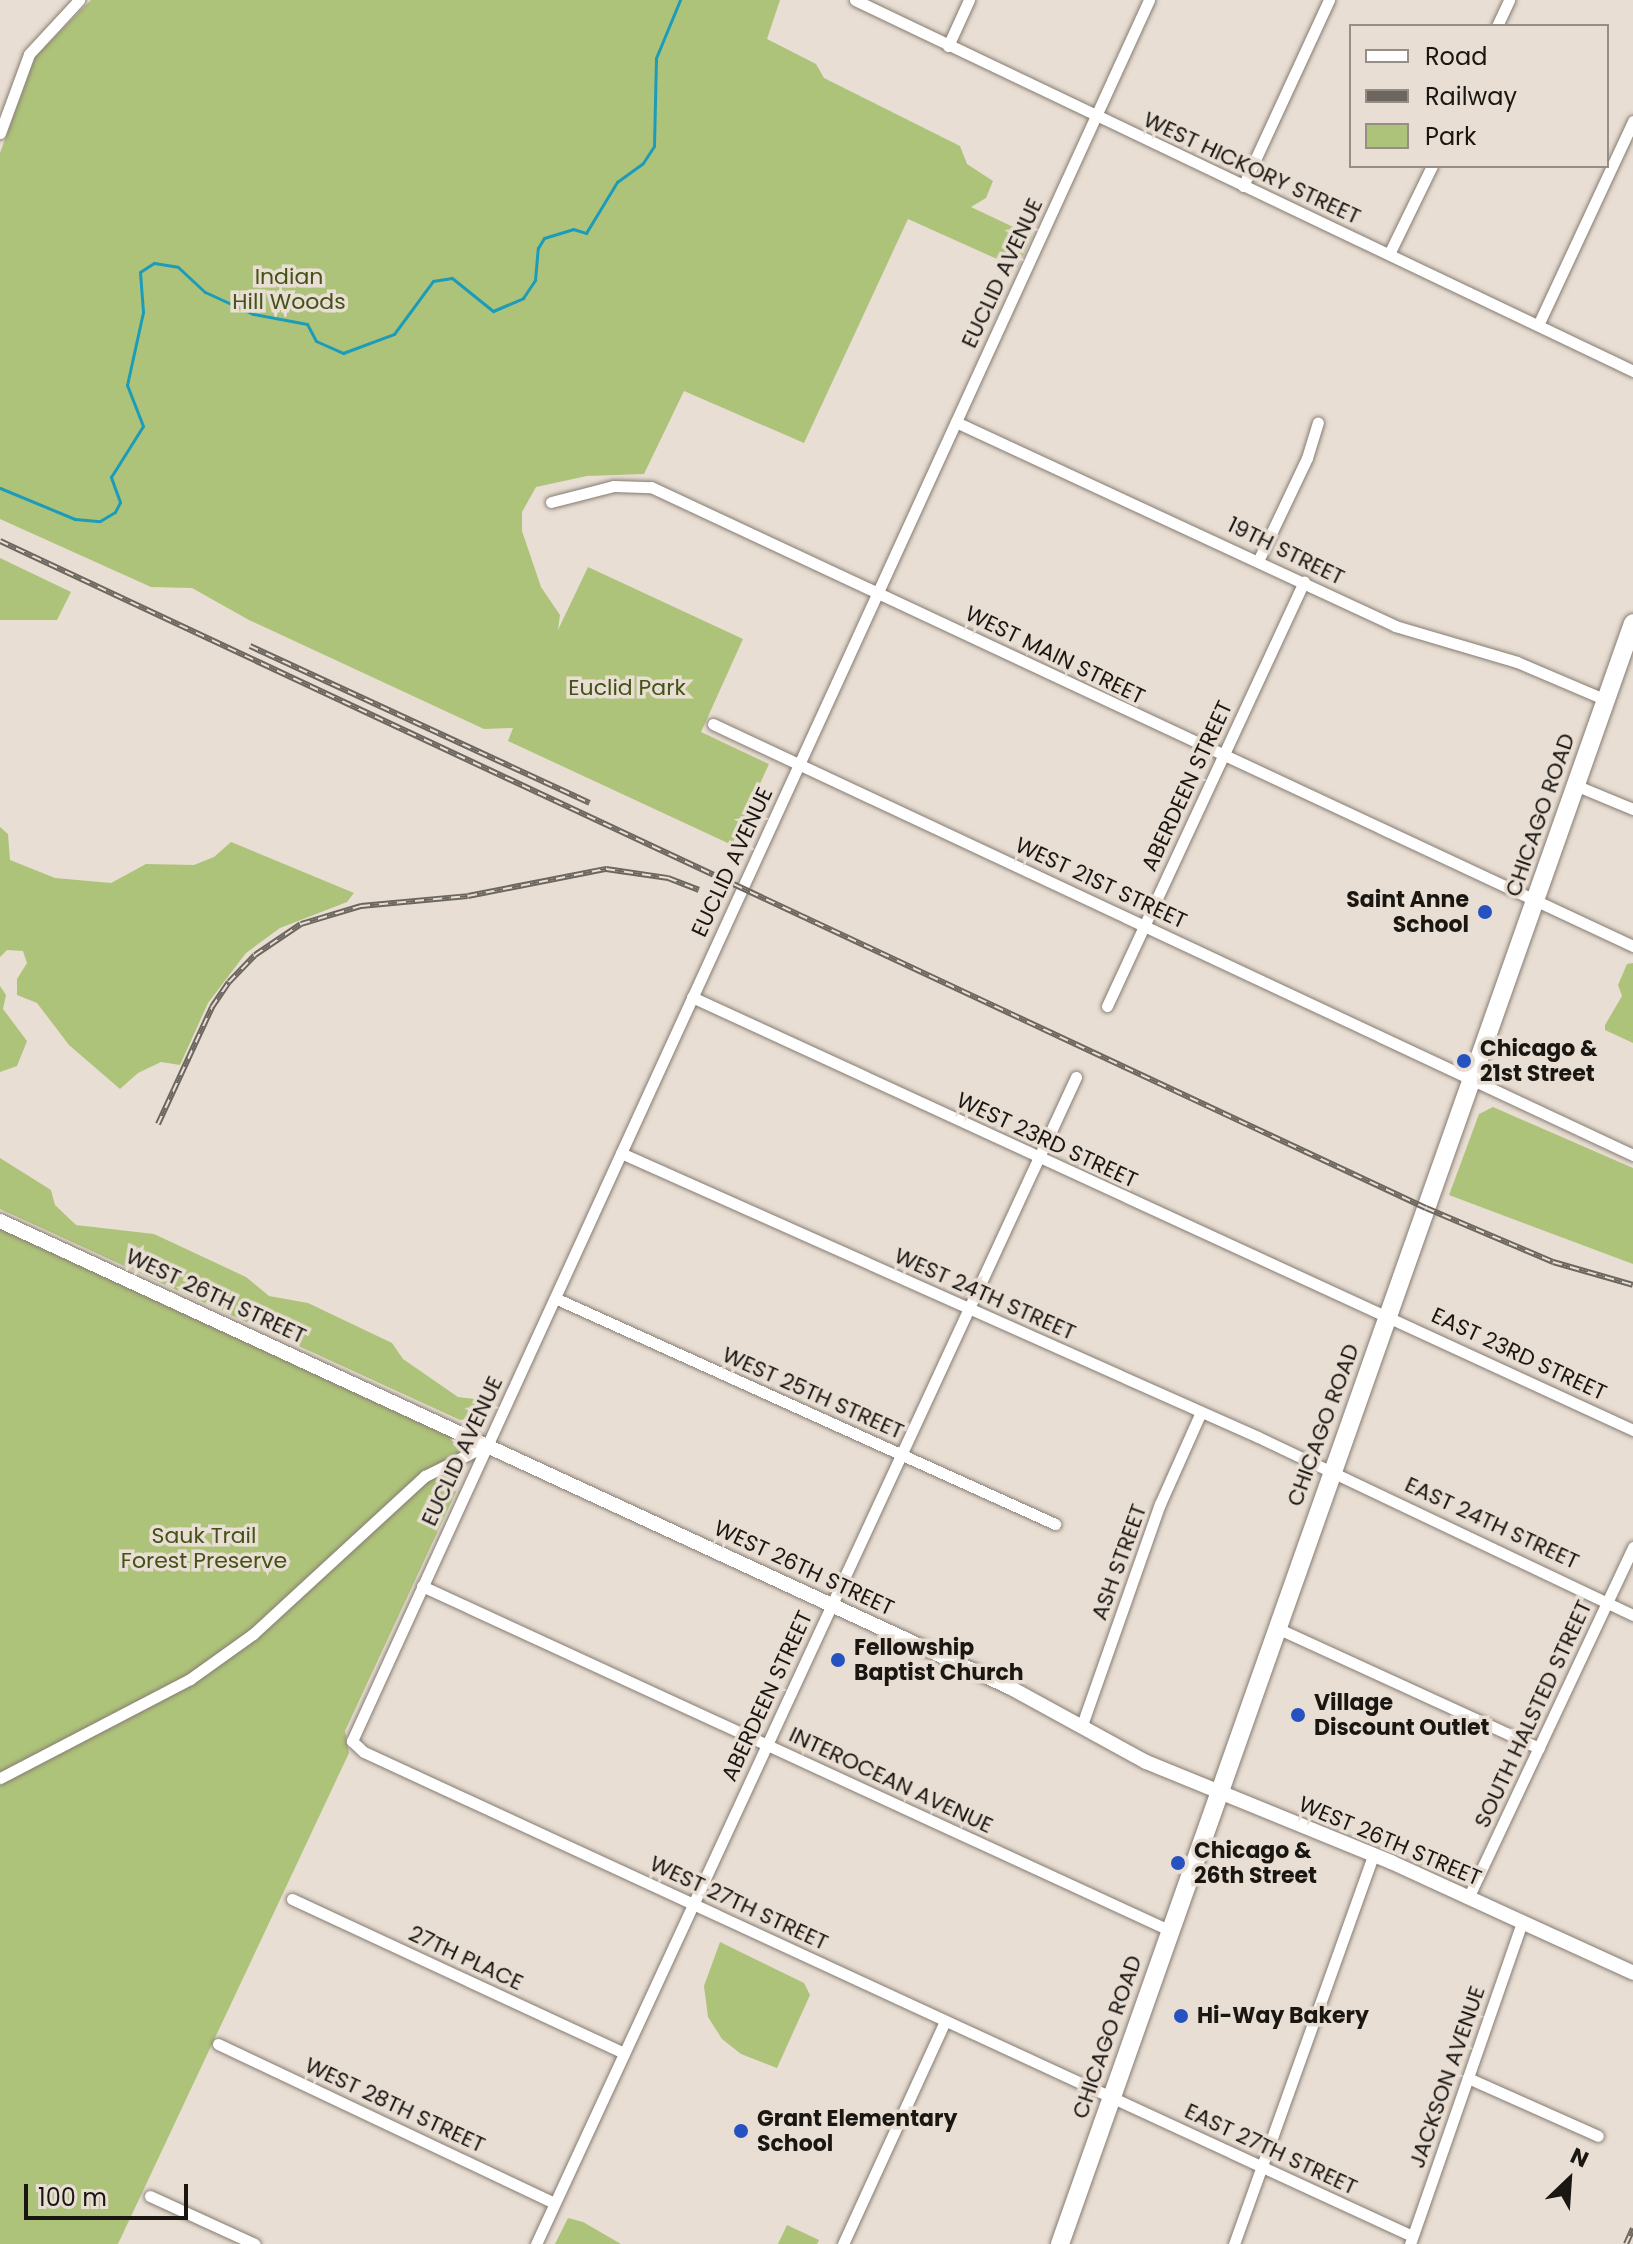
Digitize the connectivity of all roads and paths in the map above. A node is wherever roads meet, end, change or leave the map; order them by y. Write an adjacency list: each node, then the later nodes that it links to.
1 (79, 0): 11 (street)
2 (855, 0): 8 (street, WEST HICKORY STREET)
3 (969, 0): 8 (street)
4 (1149, 0): 9 (street, EUCLID AVENUE)
5 (1329, 0): 13 (street)
6 (1509, 0): 7 (street)
7 (1498, 24)
8 (948, 46): 9 (street, WEST HICKORY STREET)
9 (1096, 117): 13 (street, WEST HICKORY STREET); 17 (street, EUCLID AVENUE)
10 (1633, 121): 15 (street)
11 (0, 133)
12 (1431, 168): 14 (street)
13 (1243, 186): 14 (street, WEST HICKORY STREET)
14 (1389, 254): 15 (street, WEST HICKORY STREET)
15 (1539, 323): 16 (street, WEST HICKORY STREET)
16 (1633, 371)
17 (956, 422): 20 (street, 19TH STREET); 22 (street, EUCLID AVENUE)
18 (1318, 423): 20 (street)
19 (551, 502): 22 (street, WEST MAIN STREET)
20 (1259, 559): 21 (street, 19TH STREET)
21 (1304, 582): 24 (street, 19TH STREET); 26 (street, ABERDEEN STREET)
22 (878, 592): 26 (street, WEST MAIN STREET); 27 (street, EUCLID AVENUE)
23 (1633, 623): 24 (main road, CHICAGO ROAD)
24 (1606, 700): 28 (main road, CHICAGO ROAD)
25 (713, 724): 27 (street, WEST 21ST STREET)
26 (1223, 757): 30 (street, WEST MAIN STREET); 31 (street, ABERDEEN STREET)
27 (798, 765): 31 (street, WEST 21ST STREET); 33 (street, EUCLID AVENUE)
28 (1575, 785): 29 (street); 30 (main road, CHICAGO ROAD)
29 (1633, 809)
30 (1535, 900): 32 (street, WEST MAIN STREET); 36 (main road, CHICAGO ROAD)
31 (1145, 926): 34 (street, ABERDEEN STREET); 36 (street, WEST 21ST STREET)
32 (1633, 946)
33 (692, 997): 37 (street, EUCLID AVENUE); 39 (street, WEST 23RD STREET)
34 (1107, 1006)
35 (1076, 1077): 39 (street, ABERDEEN STREET)
36 (1471, 1081): 38 (street, WEST 21ST STREET); 43 (main road, CHICAGO ROAD)
37 (621, 1153): 41 (street, EUCLID AVENUE); 42 (street, WEST 24TH STREET)
38 (1633, 1155)
39 (1038, 1159): 42 (street, ABERDEEN STREET); 43 (street, WEST 23RD STREET)
40 (0, 1221): 46 (street, WEST 26TH STREET)
41 (555, 1298): 46 (street, EUCLID AVENUE); 47 (street, WEST 25TH STREET)
42 (969, 1309): 44 (street, WEST 24TH STREET); 47 (street, ABERDEEN STREET)
43 (1388, 1315): 45 (street, EAST 23RD STREET); 48 (main road, CHICAGO ROAD)
44 (1200, 1414): 48 (street, WEST 24TH STREET); 56 (street, ASH STREET)
45 (1633, 1430)
46 (487, 1445): 51 (street, EUCLID AVENUE); 53 (street, WEST 26TH STREET); 60 (street)
47 (901, 1454): 49 (street, WEST 25TH STREET); 53 (street, ABERDEEN STREET)
48 (1332, 1472): 52 (street, EAST 24TH STREET); 55 (main road, CHICAGO ROAD)
49 (1055, 1524)
50 (1633, 1547): 52 (street, SOUTH HALSTED STREET)
51 (422, 1586): 57 (street, EUCLID AVENUE); 58 (street, INTEROCEAN AVENUE)
52 (1608, 1601): 54 (street, EAST 24TH STREET); 59 (street, SOUTH HALSTED STREET)
53 (831, 1605): 56 (street, WEST 26TH STREET); 58 (street, ABERDEEN STREET)
54 (1633, 1615)
55 (1277, 1628): 59 (street); 61 (main road, CHICAGO ROAD)
56 (1082, 1725): 61 (street, WEST 26TH STREET)
57 (352, 1741): 65 (street, WEST 27TH STREET)
58 (767, 1745): 65 (street, ABERDEEN STREET); 67 (street, INTEROCEAN AVENUE)
59 (1539, 1748): 63 (street, SOUTH HALSTED STREET)
60 (0, 1778)
61 (1218, 1792): 62 (street, WEST 26TH STREET); 67 (main road, CHICAGO ROAD)
62 (1373, 1855): 63 (street, WEST 26TH STREET); 75 (street)
63 (1468, 1898): 66 (street, WEST 26TH STREET)
64 (292, 1899): 71 (street, 27TH PLACE)
65 (693, 1904): 69 (street, WEST 27TH STREET); 71 (street, ABERDEEN STREET)
66 (1522, 1922): 68 (street, WEST 26TH STREET); 72 (street, JACKSON AVENUE)
67 (1169, 1930): 73 (main road, CHICAGO ROAD)
68 (1633, 1973)
69 (945, 2021): 73 (street, WEST 27TH STREET); 81 (street)
70 (218, 2044): 77 (street, WEST 28TH STREET)
71 (624, 2053): 77 (street, ABERDEEN STREET)
72 (1468, 2078): 74 (street); 78 (street, JACKSON AVENUE)
73 (1112, 2099): 75 (street, EAST 27TH STREET); 82 (main road, CHICAGO ROAD)
74 (1598, 2136)
75 (1261, 2166): 78 (street, EAST 27TH STREET); 83 (street)
76 (150, 2196): 79 (street)
77 (554, 2203): 80 (street, ABERDEEN STREET)
78 (1411, 2240)
79 (255, 2244)
80 (536, 2244)
81 (843, 2244)
82 (1060, 2244)
83 (1234, 2244)

